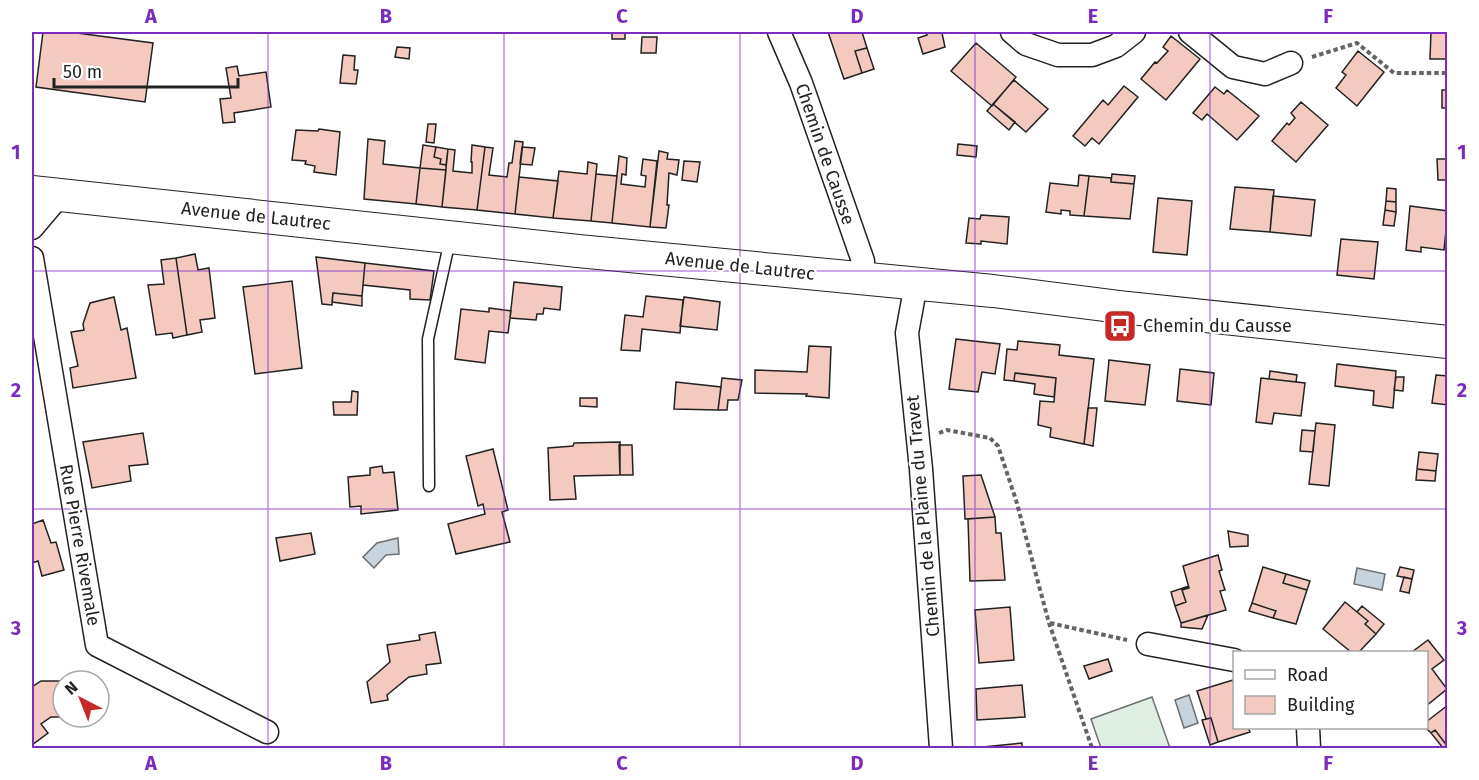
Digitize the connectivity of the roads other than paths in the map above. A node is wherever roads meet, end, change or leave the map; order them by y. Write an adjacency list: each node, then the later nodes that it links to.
1 (779, 32): 10 (street, Chemin de Causse)
2 (1012, 32): 3 (street)
3 (1134, 32)
4 (1190, 32): 5 (street)
5 (1292, 63)
6 (46, 193): 7 (street); 8 (main road, Avenue de Lautrec)
7 (32, 228)
8 (451, 237): 10 (main road, Avenue de Lautrec); 13 (lane)
9 (32, 258): 17 (street, Rue Pierre Rivemale)
10 (862, 278): 11 (main road, Avenue de Lautrec)
11 (916, 284): 12 (main road, Avenue de Lautrec); 18 (street, Chemin de la Plaine du Travet)
12 (1448, 342)
13 (429, 486)
14 (1148, 644): 15 (street)
15 (1233, 660)
16 (1308, 729): 19 (street)
17 (267, 732)
18 (941, 748)
19 (1310, 748)

